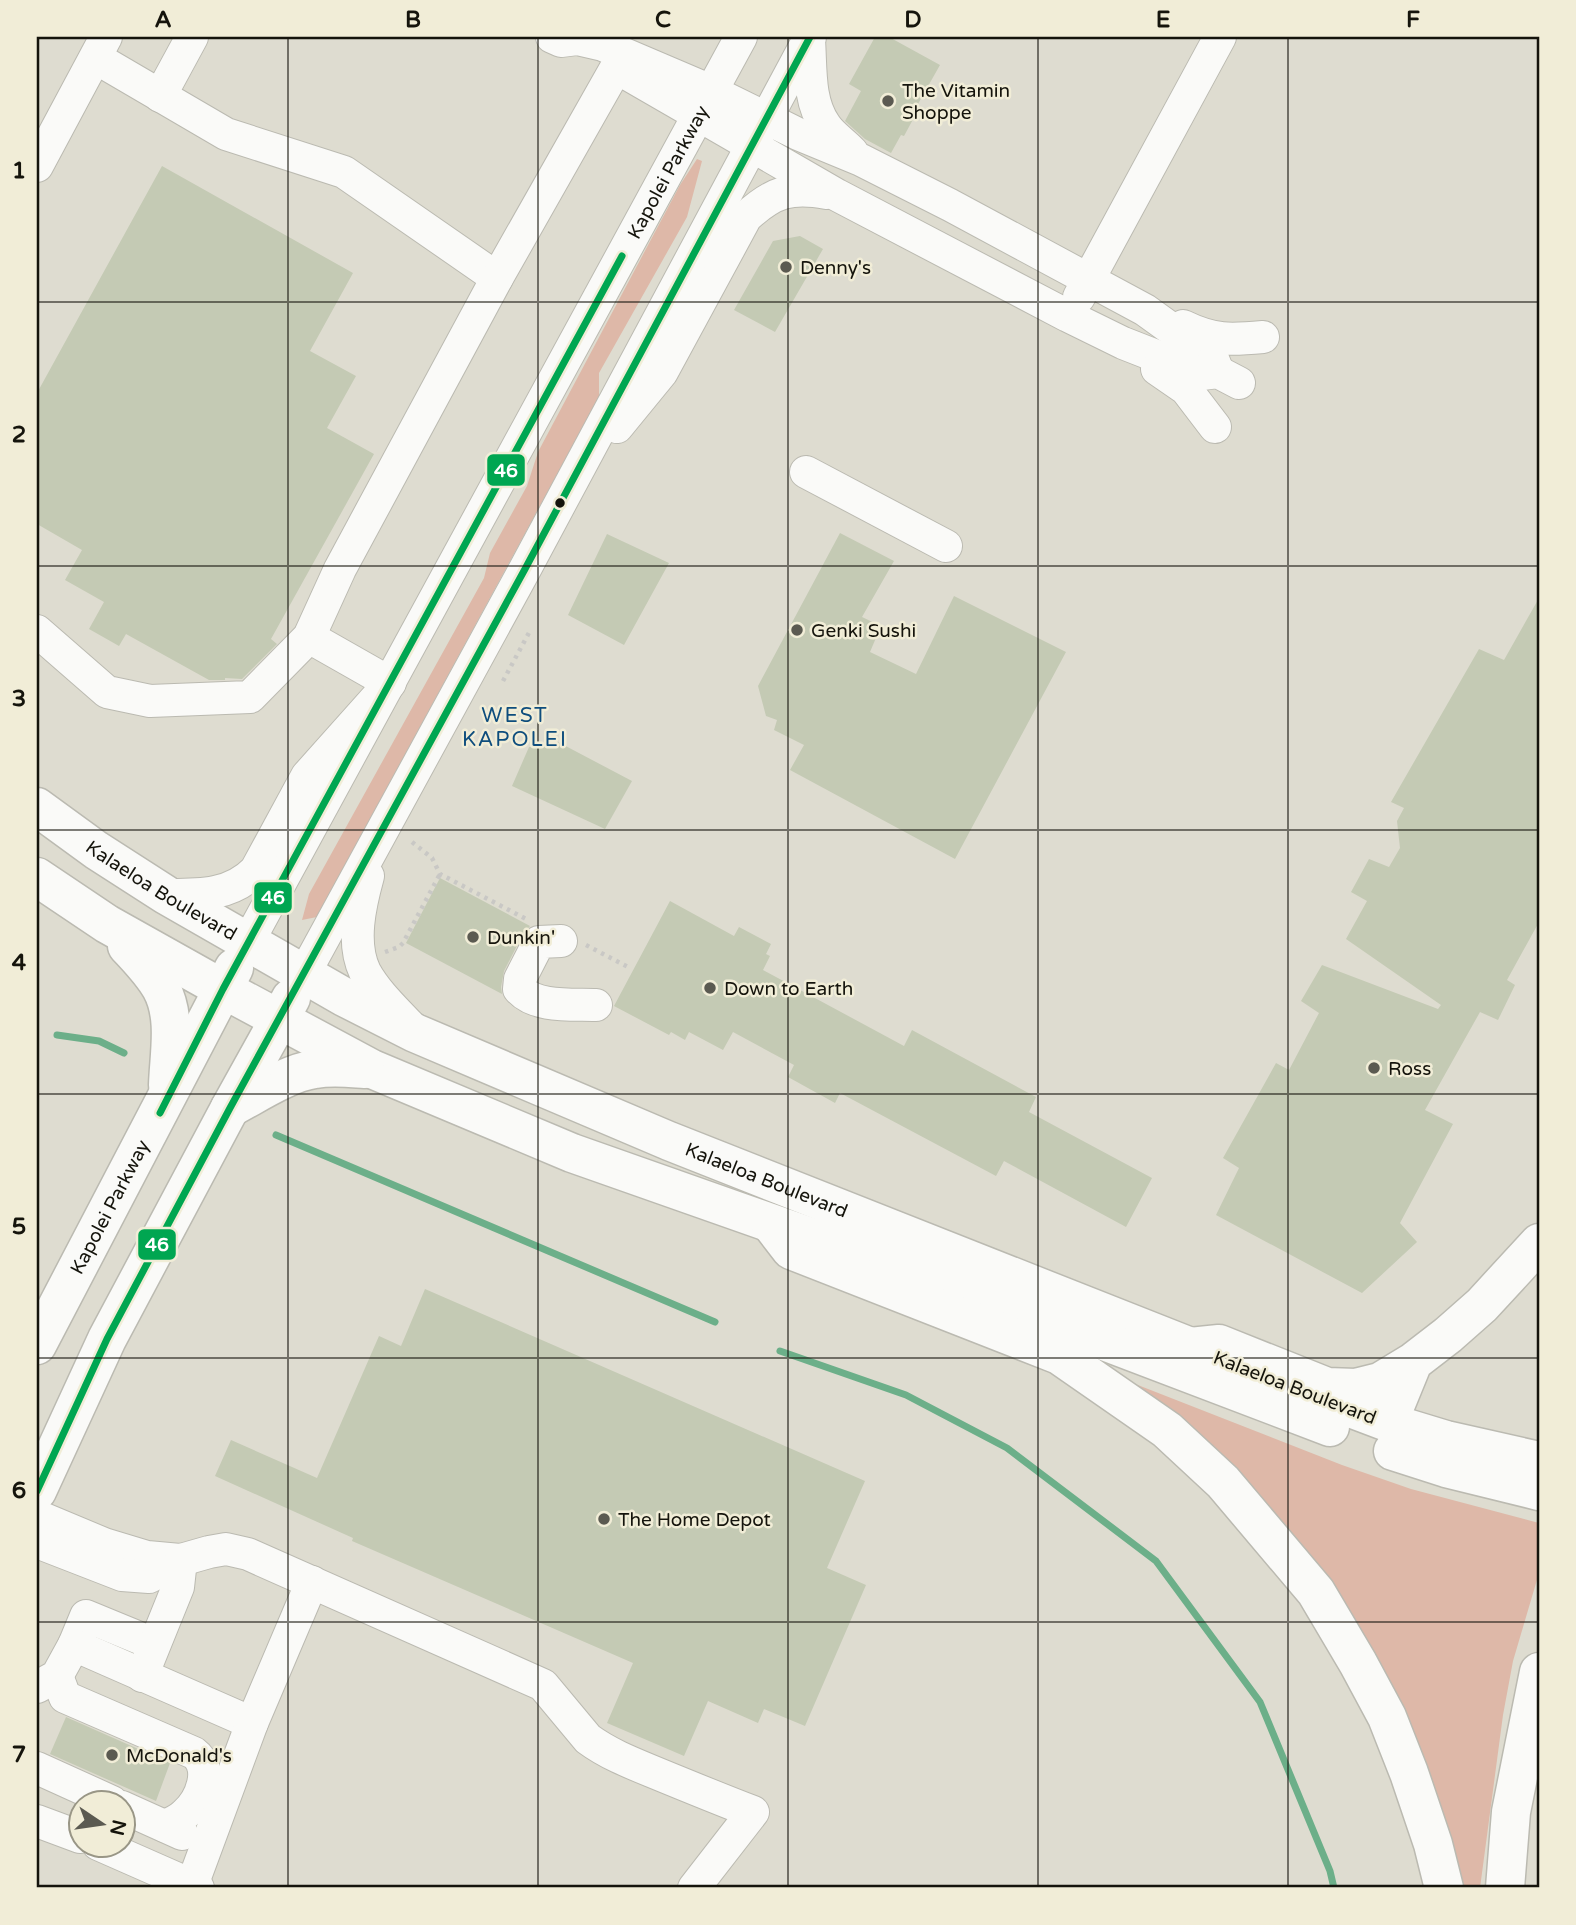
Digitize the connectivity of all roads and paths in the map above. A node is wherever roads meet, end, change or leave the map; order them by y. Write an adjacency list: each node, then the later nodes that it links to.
1 (192, 37): 8 (street)
2 (741, 37): 9 (street, Kapolei Parkway)
3 (1220, 37): 16 (street)
4 (565, 38): 7 (street); 9 (street)
5 (809, 38): 10 (street); 12 (street)
6 (101, 47): 8 (street); 13 (street)
7 (616, 68): 9 (street); 15 (street)
8 (160, 96): 15 (street)
9 (705, 103): 10 (street); 11 (street); 29 (street, Kapolei Parkway)
10 (766, 118): 11 (street); 12 (street)
11 (752, 146): 14 (street); 23 (street)
12 (861, 160): 16 (street)
13 (37, 166)
14 (837, 195): 18 (street); 23 (street)
15 (497, 278): 27 (street)
16 (1087, 281): 17 (street); 18 (street)
17 (1145, 310): 19 (street); 20 (street)
18 (1068, 316): 20 (street)
19 (1263, 337)
20 (1123, 343): 21 (street)
21 (1215, 426)
22 (806, 472): 24 (street)
23 (568, 488): 31 (street)
24 (946, 546)
25 (531, 629): 28 (path)
26 (37, 631): 27 (street)
27 (309, 637): 29 (street)
28 (503, 681)
29 (390, 683): 35 (street); 39 (street, Kapolei Parkway)
30 (37, 807): 35 (main road, Kalaeloa Boulevard)
31 (379, 836): 42 (street); 46 (street)
32 (412, 842): 33 (path)
33 (440, 874): 36 (path); 40 (path)
34 (37, 877): 37 (main road, Kalaeloa Boulevard)
35 (166, 895): 39 (main road, Kalaeloa Boulevard)
36 (531, 922)
37 (107, 924): 43 (main road, Kalaeloa Boulevard); 48 (main road)
38 (568, 940): 41 (path); 44 (street)
39 (248, 942): 42 (main road, Kalaeloa Boulevard); 43 (main road, Kapolei Parkway)
40 (374, 955)
41 (628, 967)
42 (304, 974): 45 (main road); 46 (main road, Kalaeloa Boulevard)
43 (223, 989): 45 (main road, Kalaeloa Boulevard); 48 (main road, Kapolei Parkway)
44 (596, 1005)
45 (278, 1020): 47 (main road, Kalaeloa Boulevard); 49 (main road)
46 (415, 1033): 55 (main road, Kalaeloa Boulevard)
47 (372, 1069): 49 (main road); 51 (main road, Kalaeloa Boulevard)
48 (168, 1098): 50 (main road, Kapolei Parkway)
49 (230, 1108): 59 (main road)
50 (110, 1204): 53 (main road); 54 (main road, Kapolei Parkway)
51 (771, 1224): 58 (main road, Kalaeloa Boulevard); 81 (main road)
52 (1539, 1243): 56 (main road)
53 (37, 1289)
54 (37, 1345)
55 (1190, 1347): 56 (main road); 57 (main road, Kalaeloa Boulevard)
56 (1413, 1362): 57 (main road)
57 (1390, 1423): 58 (main road, Kalaeloa Boulevard)
58 (1536, 1481)
59 (37, 1491)
60 (37, 1516): 62 (street)
61 (37, 1542): 62 (street)
62 (181, 1560): 63 (street); 64 (street)
63 (313, 1582): 69 (street); 80 (street)
64 (154, 1644): 65 (street); 67 (street)
65 (74, 1645): 67 (street); 68 (street)
66 (1539, 1672): 82 (main road)
67 (142, 1676): 69 (street)
68 (47, 1681): 74 (street)
69 (252, 1723): 76 (street)
70 (37, 1768): 71 (street)
71 (74, 1786): 72 (street); 75 (street)
72 (79, 1788)
73 (136, 1813): 74 (street)
74 (159, 1823): 76 (street); 78 (street)
75 (58, 1829)
76 (208, 1846): 79 (street)
77 (132, 1858): 78 (street)
78 (137, 1860): 79 (street)
79 (194, 1887)
80 (694, 1888)
81 (1444, 1888)
82 (1504, 1888)

